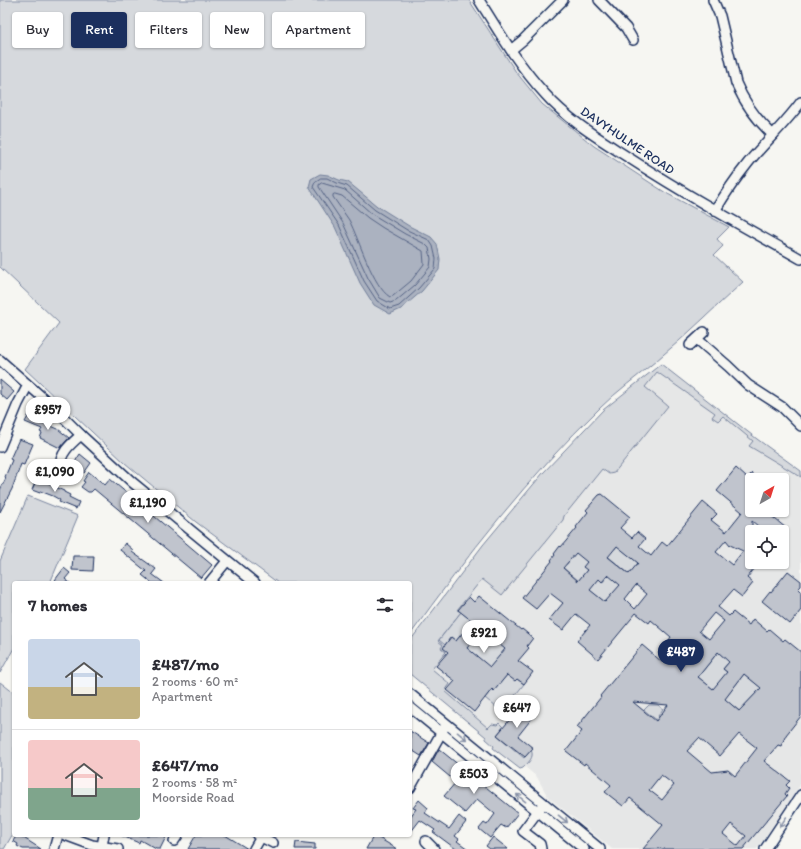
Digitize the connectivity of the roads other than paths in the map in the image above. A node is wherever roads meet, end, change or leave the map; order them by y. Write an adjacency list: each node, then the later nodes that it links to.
1 (479, 0): 6 (street, DAVYHULME ROAD)
2 (563, 0): 6 (street)
3 (600, 0): 5 (street)
4 (714, 0): 8 (street)
5 (633, 40)
6 (511, 50): 9 (street, DAVYHULME ROAD)
7 (801, 102): 8 (street)
8 (773, 135): 9 (street)
9 (716, 212): 10 (street, DAVYHULME ROAD)
10 (801, 259)
11 (690, 345): 14 (street)
12 (0, 360): 13 (street)
13 (28, 385): 15 (street); 16 (street)
14 (801, 426)
15 (81, 435): 17 (street); 18 (street)
16 (0, 447)
17 (68, 478)
18 (227, 561): 19 (street); 20 (street)
19 (211, 581)
20 (252, 581)
21 (412, 696): 23 (street)
22 (412, 709): 24 (street)
23 (447, 724): 24 (street); 27 (street, one-way to 27)
24 (441, 732): 25 (street); 28 (street, one-way to 24)
25 (412, 784)
26 (801, 795): 44 (street, one-way to 44)
27 (544, 803): 28 (street); 43 (street, one-way to 43)
28 (538, 811): 41 (street); 42 (street)
29 (57, 837): 37 (street)
30 (70, 837): 36 (street)
31 (104, 837): 36 (street)
32 (259, 837): 39 (street)
33 (262, 837): 35 (street)
34 (426, 841): 40 (street)
35 (275, 842)
36 (102, 846): 38 (street)
37 (54, 849)
38 (118, 849)
39 (254, 849)
40 (433, 849)
41 (541, 849)
42 (584, 849)
43 (600, 849)
44 (765, 849)

